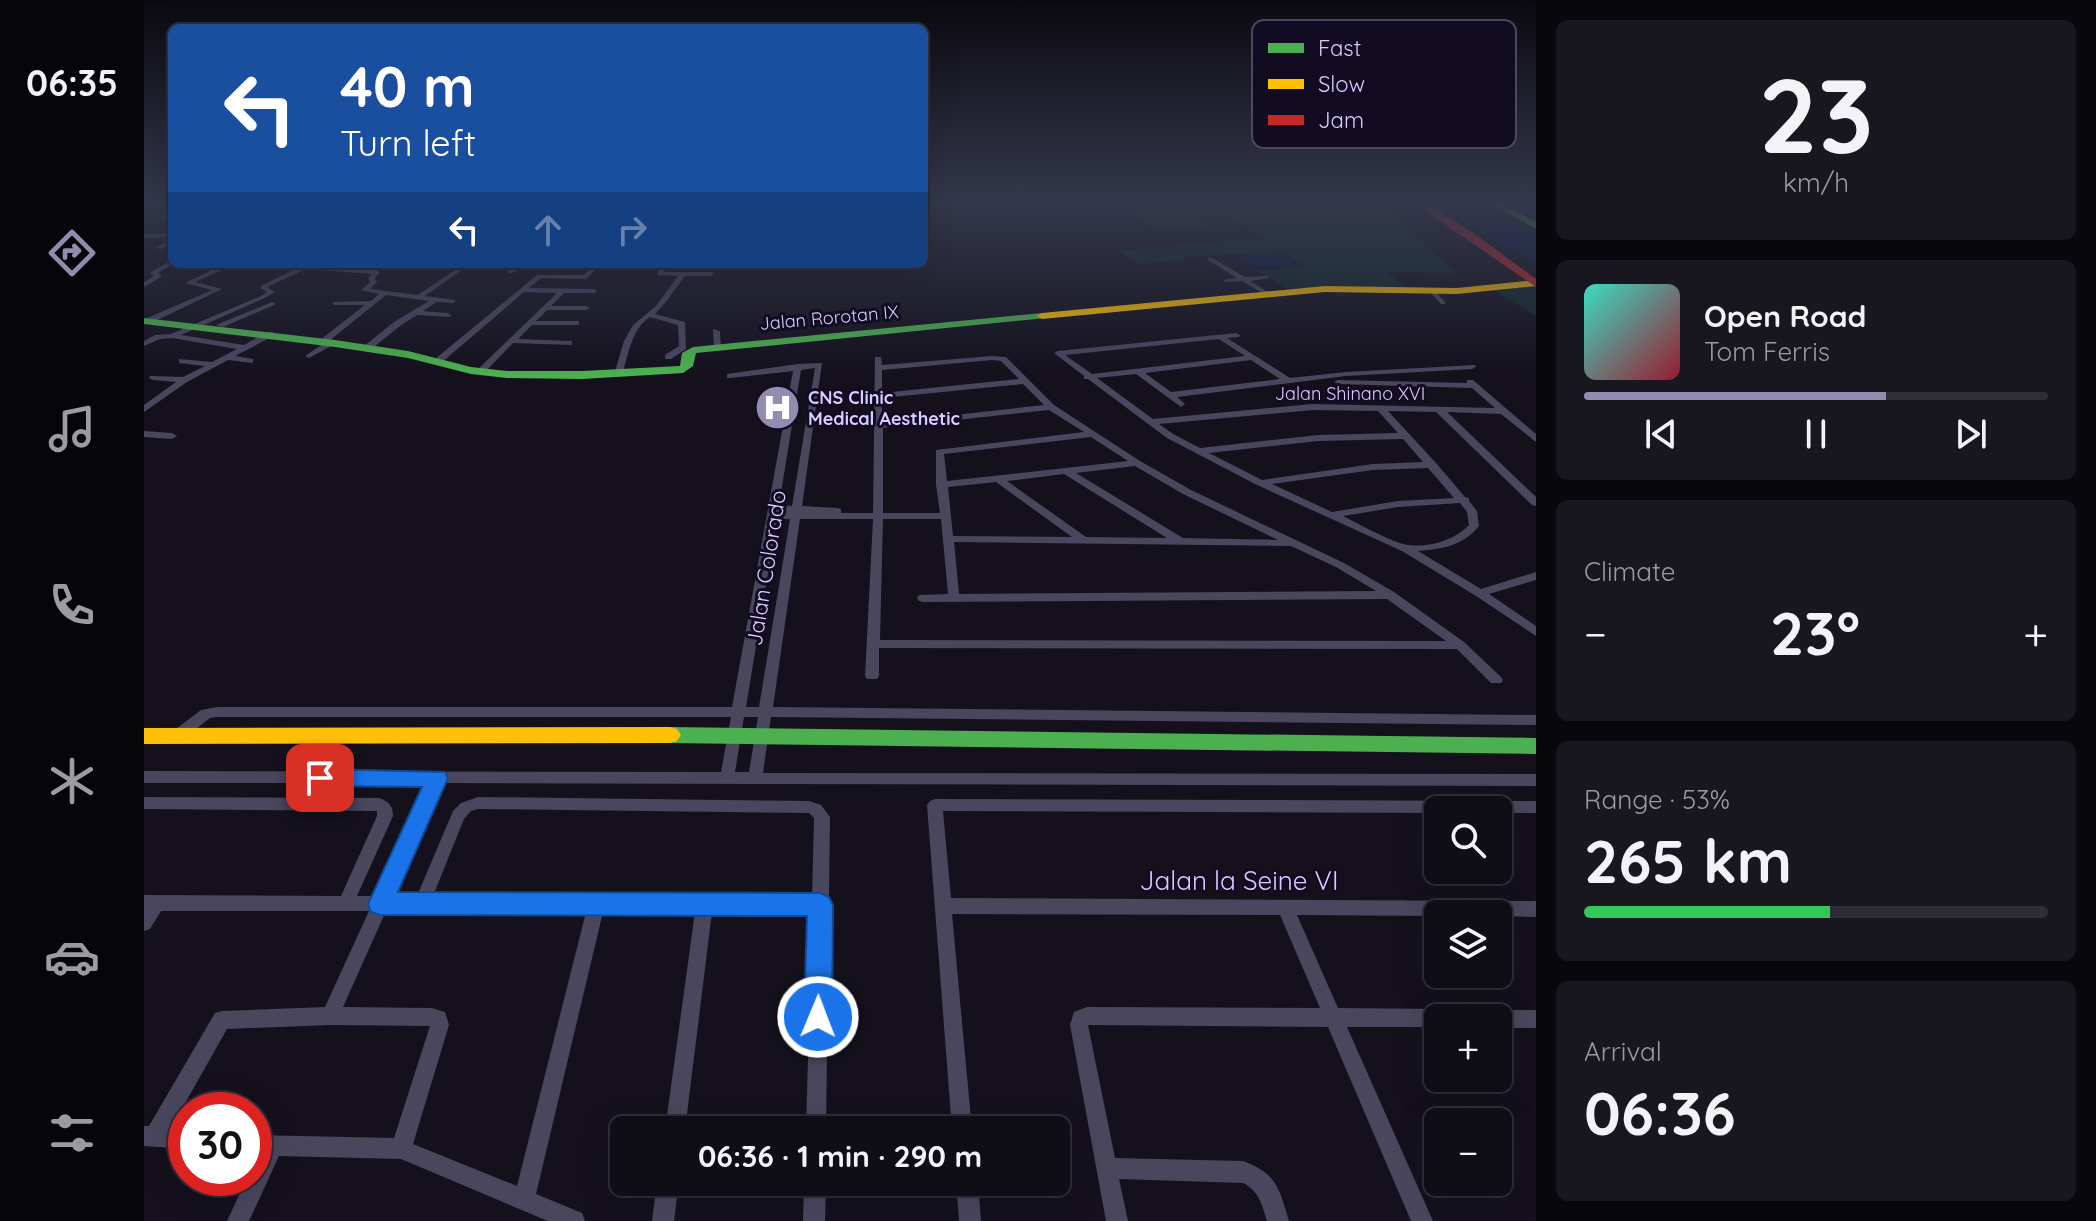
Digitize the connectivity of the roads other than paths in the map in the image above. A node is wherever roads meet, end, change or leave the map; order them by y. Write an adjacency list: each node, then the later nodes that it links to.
1 (1212, 260): 20 (street)
2 (1503, 260): 22 (street)
3 (168, 265): 23 (street)
4 (218, 268): 40 (street)
5 (306, 268): 43 (street)
6 (332, 268): 13 (street)
7 (383, 268): 13 (street)
8 (454, 268): 29 (street)
9 (518, 268): 14 (street)
10 (549, 268): 17 (street)
11 (594, 268): 18 (street)
12 (660, 268): 15 (street)
13 (377, 272): 28 (street)
14 (510, 272)
15 (683, 274): 16 (street); 39 (street)
16 (711, 274)
17 (539, 276): 18 (street); 25 (street)
18 (586, 277): 19 (street)
19 (598, 278)
20 (1245, 279): 21 (street); 24 (street); 24 (street)
21 (1226, 281)
22 (1535, 283): 24 (street, Jalan Rorotan IX)
23 (144, 285)
24 (1267, 285): 67 (street, Jalan Rorotan IX)
25 (524, 290): 26 (street); 60 (street)
26 (562, 291): 27 (street); 35 (street)
27 (594, 291)
28 (385, 293): 29 (street); 33 (street)
29 (420, 297): 30 (street)
30 (436, 300): 31 (street); 37 (street)
31 (453, 301)
32 (335, 303): 33 (street)
33 (372, 303): 49 (street)
34 (272, 304): 43 (street)
35 (546, 308): 36 (street); 41 (street)
36 (586, 308)
37 (417, 313): 38 (street); 53 (street)
38 (447, 315)
39 (649, 315): 56 (street); 67 (street)
40 (146, 321): 43 (street, Jalan Rorotan IX)
41 (530, 323): 42 (street); 48 (street)
42 (576, 323)
43 (211, 324): 44 (street, Jalan Rorotan IX); 46 (street)
44 (270, 334): 49 (street, Jalan Rorotan IX); 52 (street)
45 (1236, 335): 47 (street)
46 (172, 336): 51 (street); 52 (street)
47 (1219, 336): 57 (street); 69 (street)
48 (511, 341): 50 (street); 66 (street)
49 (326, 342): 53 (street, Jalan Rorotan IX); 54 (street)
50 (569, 343)
51 (144, 344)
52 (242, 347): 55 (street)
53 (367, 348): 60 (street, Jalan Rorotan IX)
54 (309, 356)
55 (226, 357): 59 (street); 61 (street)
56 (668, 357)
57 (1251, 358): 65 (street); 73 (street)
58 (182, 361): 61 (street)
59 (250, 361)
60 (438, 361): 66 (street, Jalan Rorotan IX)
61 (212, 364): 72 (street)
62 (798, 366): 68 (street); 102 (street, Jalan Colorado); 103 (street, Jalan Colorado)
63 (1453, 367): 64 (street); 71 (street); 75 (street)
64 (1472, 367)
65 (1137, 371): 69 (street); 76 (street)
66 (480, 372): 67 (street, Jalan Rorotan IX)
67 (618, 375)
68 (730, 376)
69 (1087, 377): 84 (street)
70 (153, 378): 72 (street)
71 (1307, 379): 73 (street); 75 (street)
72 (184, 380): 81 (street)
73 (1287, 380): 76 (street)
74 (1027, 381): 77 (street); 77 (street); 79 (street)
75 (1474, 386): 83 (street)
76 (1169, 395): 78 (street)
77 (880, 396): 85 (street)
78 (1181, 404)
79 (1051, 407): 85 (street); 87 (street)
80 (1380, 408): 82 (street, Jalan Shinano XVI); 84 (street, Jalan Shinano XVI); 90 (street)
81 (144, 409)
82 (1438, 409): 83 (street, Jalan Shinano XVI); 101 (street)
83 (1504, 411): 91 (street)
84 (1150, 422): 93 (street)
85 (878, 426): 104 (street)
86 (144, 434): 88 (street)
87 (1094, 434): 94 (street); 99 (street)
88 (159, 435): 89 (street); 92 (street)
89 (172, 436)
90 (1406, 436): 93 (street); 95 (street)
91 (1536, 439)
92 (144, 445)
93 (1198, 451): 98 (street)
94 (1137, 463): 96 (street); 112 (street)
95 (1433, 465): 98 (street); 100 (street)
96 (1066, 471): 97 (street); 111 (street)
97 (998, 479): 99 (street); 110 (street)
98 (1261, 483): 105 (street)
99 (941, 485): 106 (street)
100 (1465, 500): 105 (street); 113 (street)
101 (1536, 503)
102 (775, 512): 103 (street); 107 (street, Jalan Colorado)
103 (796, 513): 104 (street); 108 (street, Jalan Colorado)
104 (882, 515): 106 (street); 120 (street)
105 (1331, 515): 113 (street)
106 (944, 516): 109 (street)
107 (772, 531): 108 (street); 125 (street, Jalan Colorado)
108 (793, 532): 126 (street, Jalan Colorado)
109 (947, 539): 110 (street); 118 (street)
110 (1084, 541): 111 (street)
111 (1181, 542): 112 (street)
112 (1292, 544): 116 (street)
113 (1406, 549): 115 (street)
114 (1536, 576): 115 (street)
115 (1480, 593): 119 (street)
116 (1390, 595): 118 (street); 121 (street)
117 (923, 598): 118 (street)
118 (954, 598)
119 (1536, 632)
120 (874, 644): 121 (street); 122 (street)
121 (1460, 645): 123 (street)
122 (872, 676)
123 (1496, 680)
124 (447, 711): 125 (street); 129 (street); 131 (street)
125 (739, 713): 126 (street); 132 (street, Jalan Colorado)
126 (766, 713): 127 (street); 133 (street, Jalan Colorado)
127 (1182, 718): 128 (street); 134 (street)
128 (1536, 720)
129 (439, 735): 131 (street); 132 (street)
130 (144, 736): 131 (street)
131 (177, 736)
132 (734, 739): 133 (street); 136 (street, Jalan Colorado)
133 (761, 740): 134 (street); 137 (street, Jalan Colorado)
134 (1189, 741): 135 (street)
135 (1536, 746)
136 (729, 771): 137 (street); 139 (street)
137 (756, 772): 140 (street)
138 (144, 777): 139 (street)
139 (437, 778): 145 (street)
140 (1536, 780)
141 (144, 803): 144 (street)
142 (1536, 807): 150 (street)
143 (150, 903): 144 (street); 153 (street)
144 (346, 903): 145 (street)
145 (380, 904): 146 (street); 154 (street)
146 (422, 904): 147 (street); 149 (street)
147 (596, 904): 148 (street); 170 (street)
148 (705, 904): 149 (street); 159 (street)
149 (820, 905): 160 (street)
150 (942, 906): 151 (street, Jalan la Seine VI); 161 (street)
151 (1285, 907): 152 (street, Jalan la Seine VI); 155 (street)
152 (1536, 909)
153 (144, 923)
154 (330, 1016): 162 (street); 164 (street)
155 (1334, 1017): 156 (street); 165 (street); 178 (street)
156 (1424, 1018)
157 (1512, 1019): 158 (street)
158 (1536, 1019)
159 (677, 1116)
160 (816, 1116)
161 (961, 1116)
162 (149, 1136)
163 (272, 1146): 164 (street)
164 (401, 1149): 170 (street)
165 (1106, 1168): 176 (street); 177 (street)
166 (247, 1196): 171 (street)
167 (666, 1196): 173 (street)
168 (815, 1196): 174 (street)
169 (968, 1196): 175 (street)
170 (524, 1200): 172 (street)
171 (238, 1221)
172 (574, 1221)
173 (663, 1221)
174 (814, 1221)
175 (970, 1221)
176 (1117, 1221)
177 (1278, 1221)
178 (1422, 1221)

